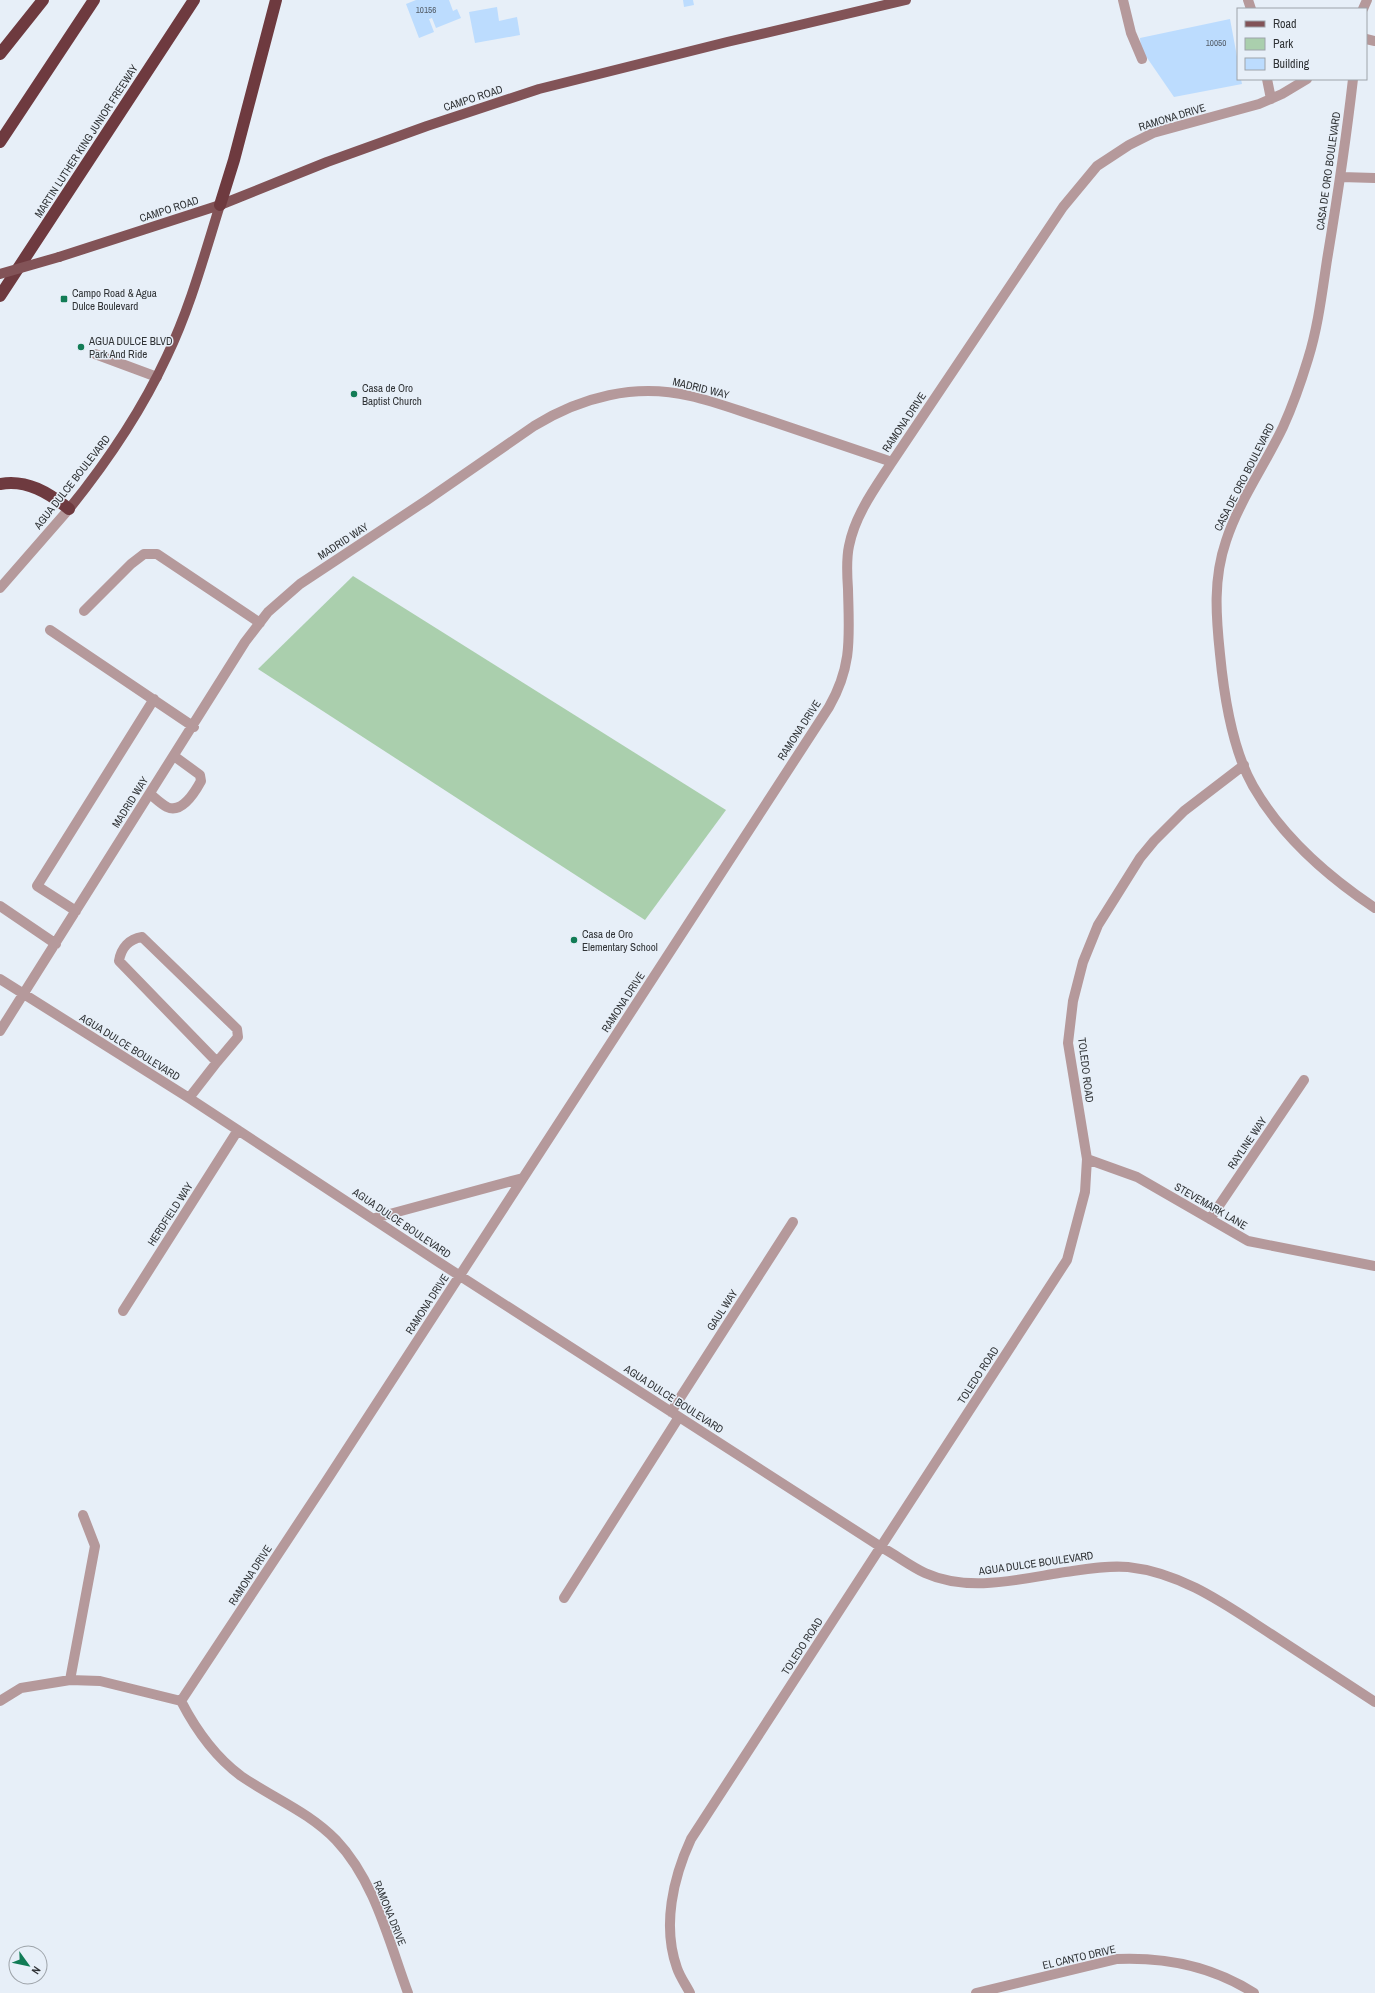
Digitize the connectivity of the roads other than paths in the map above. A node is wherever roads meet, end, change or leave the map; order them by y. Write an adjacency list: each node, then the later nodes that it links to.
1 (43, 0): 7 (highway)
2 (94, 0): 13 (highway)
3 (194, 0): 18 (highway, MARTIN LUTHER KING JUNIOR FREEWAY)
4 (276, 0): 16 (highway)
5 (906, 0): 16 (main road, CAMPO ROAD)
6 (1123, 0): 8 (street)
7 (0, 54)
8 (1142, 59)
9 (1266, 80): 12 (street)
10 (1305, 80): 12 (street, RAMONA DRIVE)
11 (1353, 80): 14 (street, CASA DE ORO BOULEVARD)
12 (1271, 99): 21 (street, RAMONA DRIVE)
13 (0, 142)
14 (1341, 178): 15 (street); 31 (street, CASA DE ORO BOULEVARD)
15 (1375, 178)
16 (220, 204): 17 (main road, CAMPO ROAD, bridge); 20 (main road, AGUA DULCE BOULEVARD)
17 (0, 274)
18 (0, 296)
19 (95, 354): 20 (street)
20 (157, 377): 23 (main road, AGUA DULCE BOULEVARD)
21 (892, 462): 26 (street, MADRID WAY); 45 (street, RAMONA DRIVE)
22 (0, 484): 23 (highway)
23 (69, 509): 24 (street, AGUA DULCE BOULEVARD)
24 (0, 588)
25 (84, 611): 26 (street)
26 (260, 623): 29 (street, MADRID WAY)
27 (50, 630): 28 (street)
28 (154, 699): 29 (street); 35 (street)
29 (194, 727): 30 (street, MADRID WAY)
30 (174, 756): 32 (street, MADRID WAY); 32 (street)
31 (1244, 765): 34 (street, CASA DE ORO BOULEVARD); 44 (street, TOLEDO ROAD)
32 (150, 794): 35 (street, MADRID WAY)
33 (0, 906): 36 (street)
34 (1375, 908)
35 (76, 911): 36 (street, MADRID WAY)
36 (56, 944): 38 (street, MADRID WAY)
37 (0, 979): 38 (street, AGUA DULCE BOULEVARD)
38 (24, 995): 39 (street, MADRID WAY); 42 (street, AGUA DULCE BOULEVARD)
39 (0, 1031)
40 (218, 1062): 40 (street); 42 (street)
41 (1304, 1080): 47 (street, RAYLINE WAY)
42 (190, 1098): 43 (street, AGUA DULCE BOULEVARD)
43 (238, 1130): 46 (street, AGUA DULCE BOULEVARD); 51 (street, HERDFIELD WAY)
44 (1087, 1159): 47 (street, STEVEMARK LANE); 54 (street, TOLEDO ROAD)
45 (524, 1178): 46 (street); 50 (street, RAMONA DRIVE)
46 (375, 1218): 50 (street, AGUA DULCE BOULEVARD)
47 (1210, 1219): 49 (street, STEVEMARK LANE)
48 (793, 1222): 52 (street, GAUL WAY)
49 (1375, 1266)
50 (459, 1275): 52 (street, AGUA DULCE BOULEVARD); 58 (street, RAMONA DRIVE)
51 (123, 1311)
52 (675, 1414): 54 (street, AGUA DULCE BOULEVARD); 55 (street, GAUL WAY)
53 (83, 1515): 56 (street)
54 (881, 1547): 59 (street, AGUA DULCE BOULEVARD); 61 (street, TOLEDO ROAD)
55 (564, 1598)
56 (70, 1680): 57 (street); 58 (street)
57 (0, 1701)
58 (181, 1701): 60 (street, RAMONA DRIVE)
59 (1375, 1702)
60 (408, 1993)
61 (690, 1993)
62 (976, 1993): 63 (street, EL CANTO DRIVE)
63 (1254, 1993)

